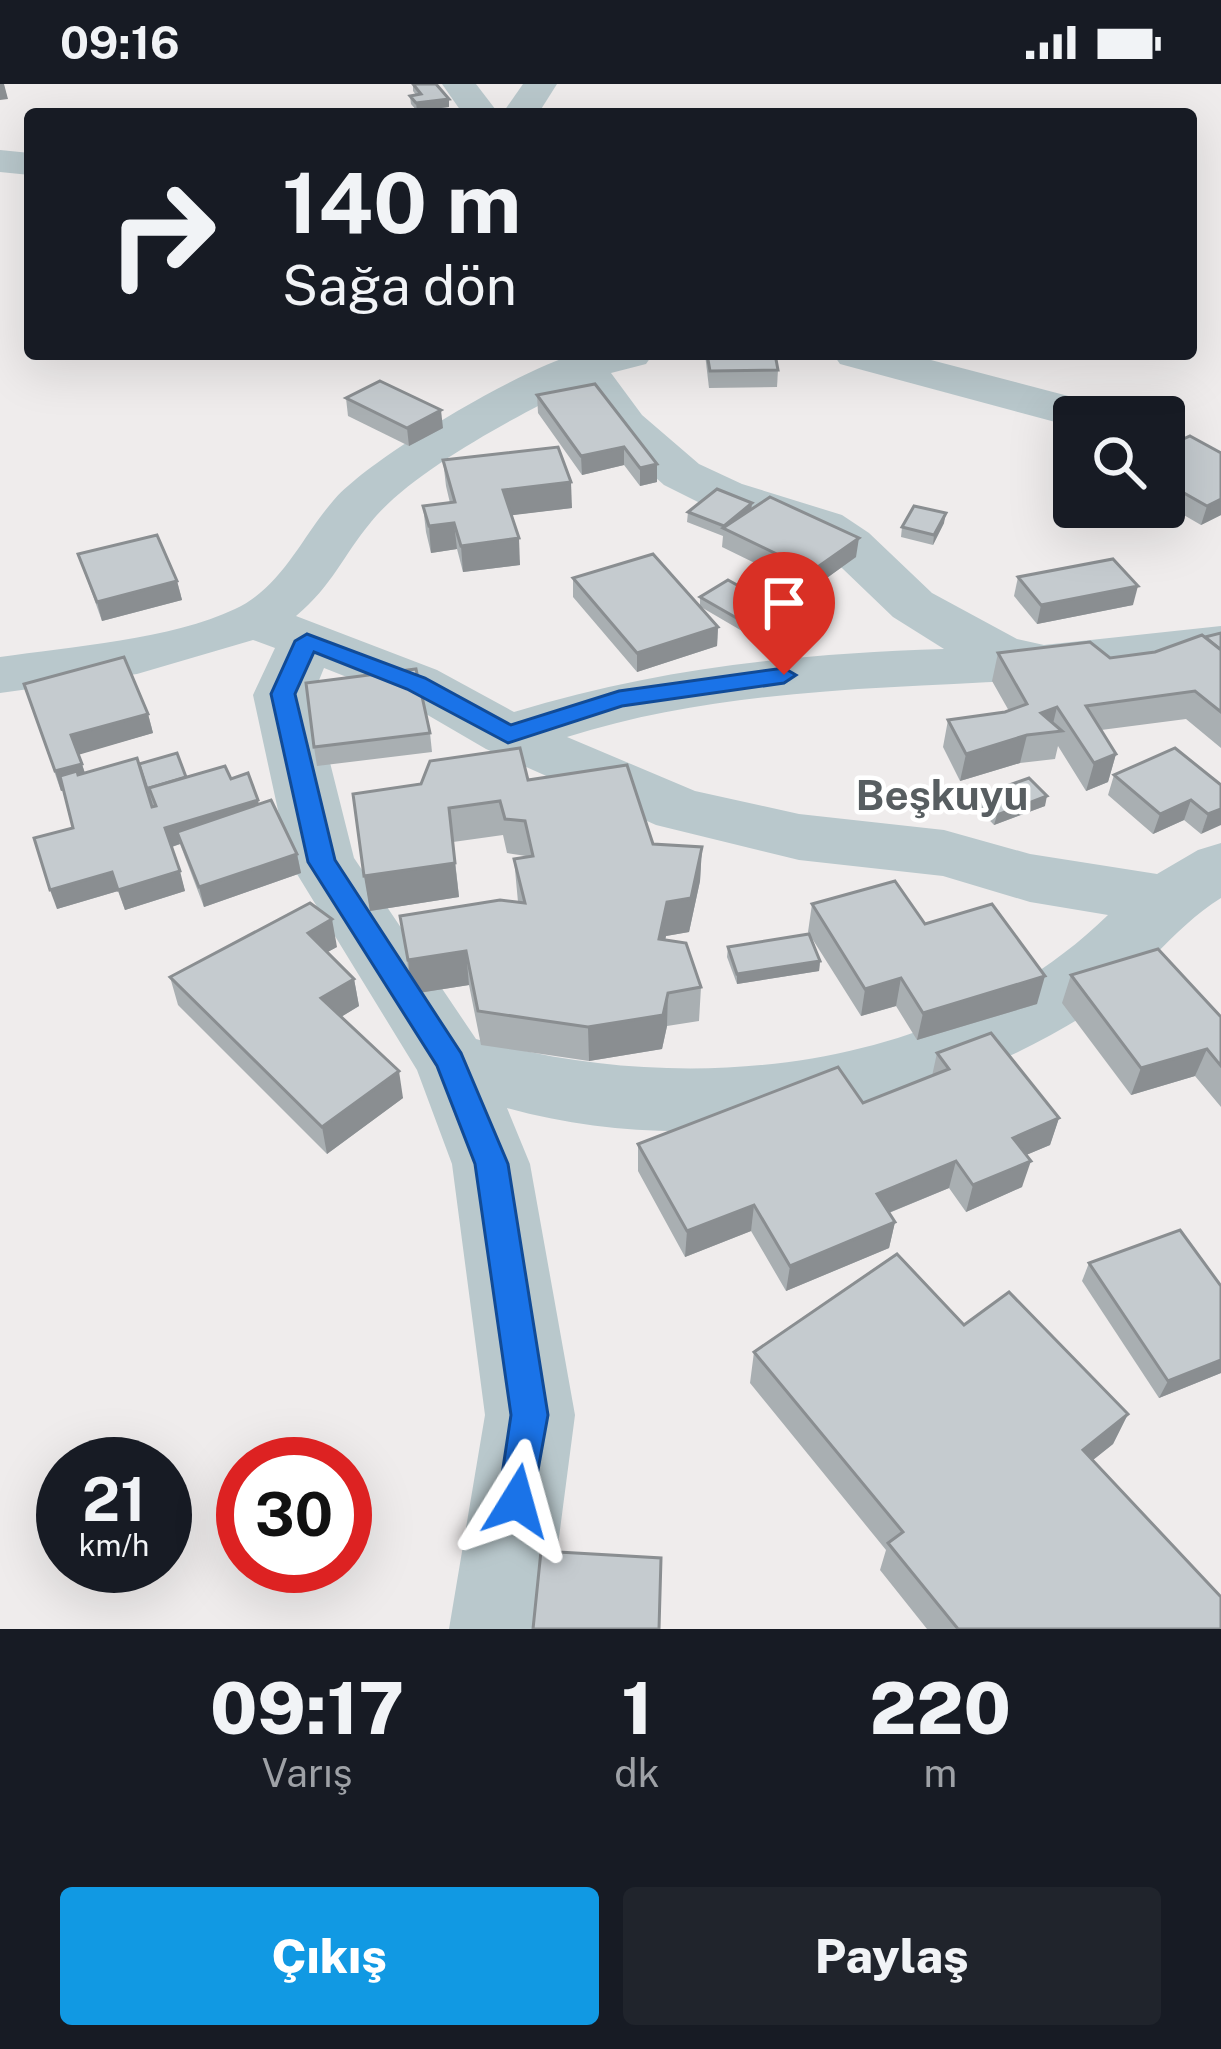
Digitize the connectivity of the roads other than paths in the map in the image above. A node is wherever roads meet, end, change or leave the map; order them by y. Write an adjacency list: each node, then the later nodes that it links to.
1 (607, 360): 4 (street); 6 (street)
2 (879, 360): 3 (street)
3 (1053, 406)
4 (281, 631): 7 (street); 8 (street); 10 (street)
5 (1221, 644): 6 (street)
6 (1035, 667): 8 (street)
7 (0, 675)
8 (508, 735): 9 (street)
9 (1194, 884): 10 (street)
10 (451, 1062): 11 (street)
11 (498, 1629)

